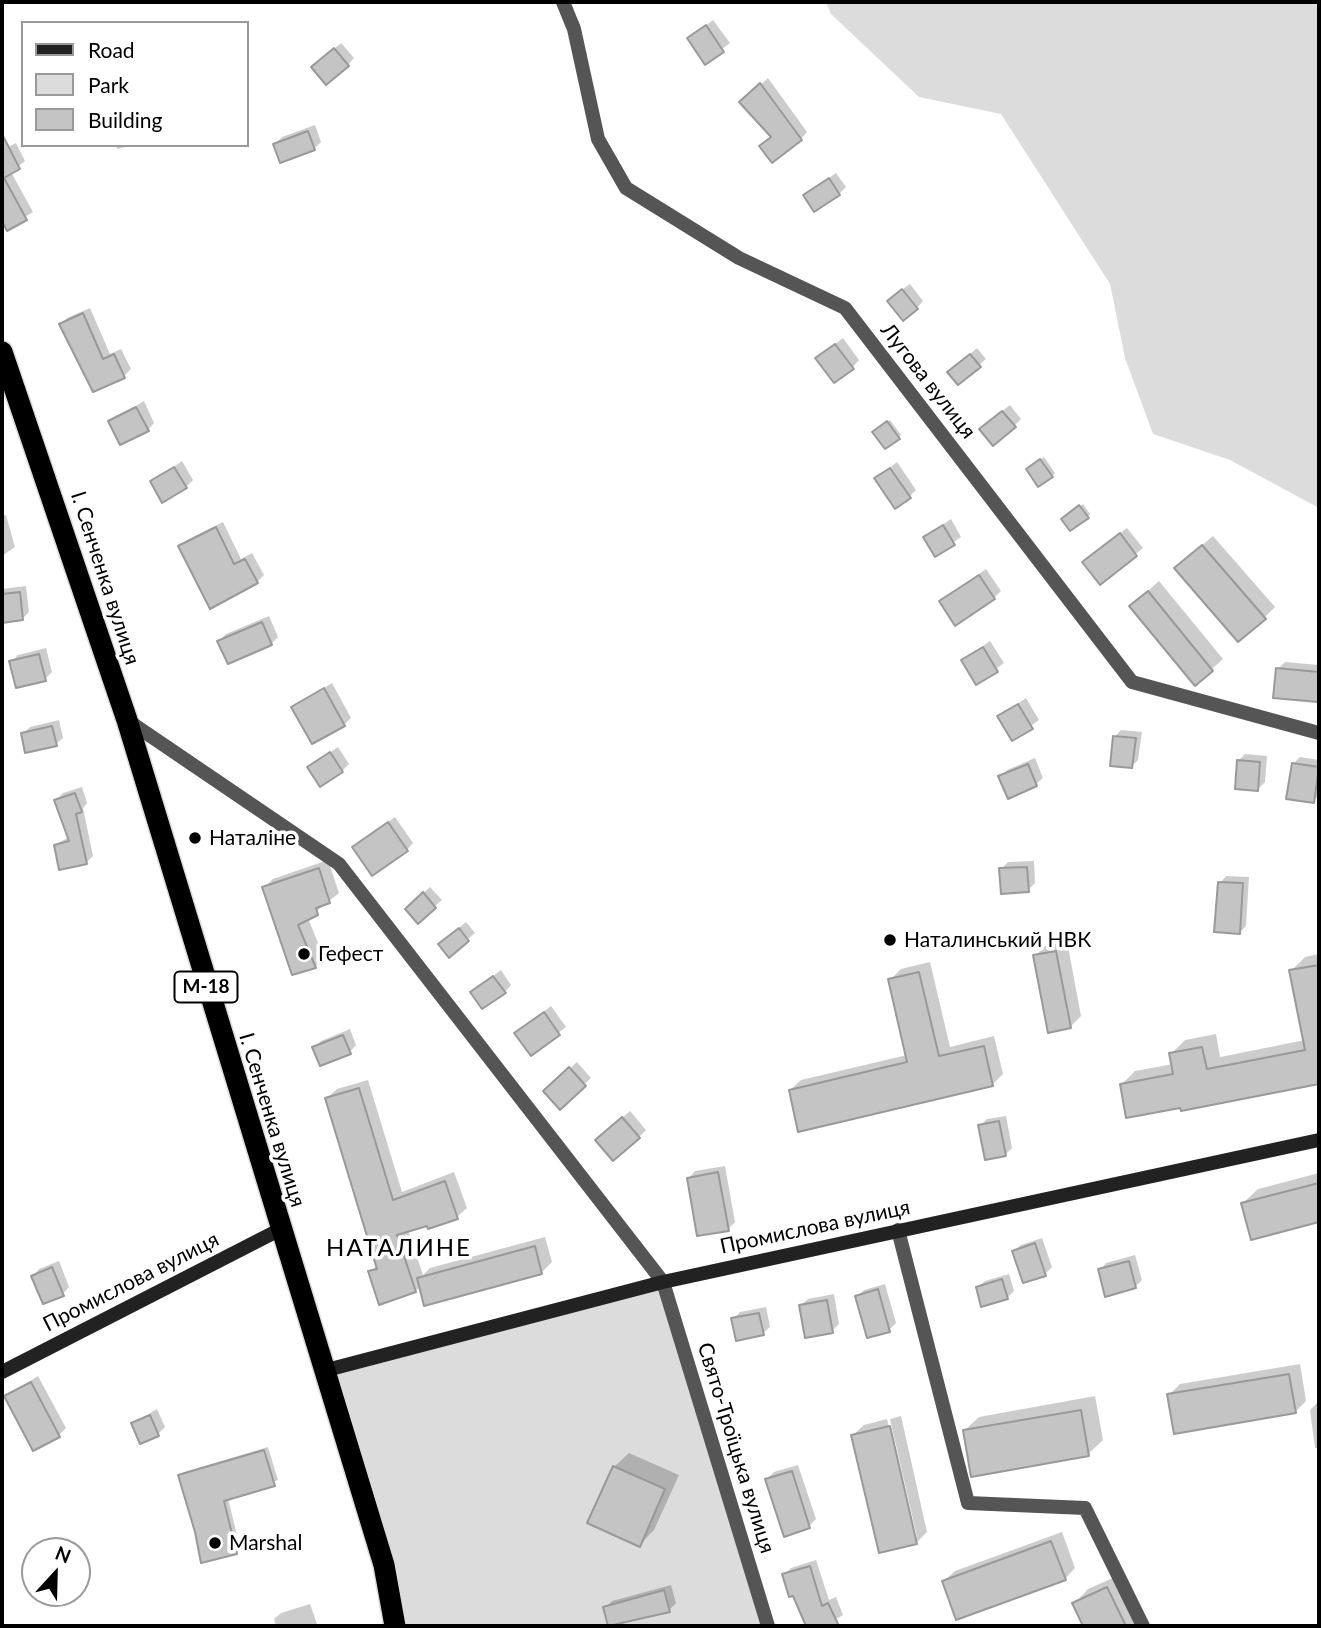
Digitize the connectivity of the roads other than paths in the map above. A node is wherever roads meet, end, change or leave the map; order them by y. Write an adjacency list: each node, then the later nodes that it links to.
1 (563, 2): 4 (street, Лугова вулиця)
2 (2, 352): 3 (highway, І. Сенченка вулиця / М-18)
3 (127, 720): 6 (highway, І. Сенченка вулиця / М-18); 8 (street)
4 (1319, 733)
5 (1319, 1140): 7 (street, Промислова вулиця)
6 (279, 1230): 9 (highway, І. Сенченка вулиця / М-18); 10 (street, Промислова вулиця)
7 (898, 1230): 8 (street, Промислова вулиця); 13 (street)
8 (663, 1282): 9 (street, Промислова вулиця); 12 (street, Свято-Троїцька вулиця)
9 (323, 1371): 11 (highway, І. Сенченка вулиця / М-18)
10 (2, 1372)
11 (396, 1626)
12 (768, 1626)
13 (1143, 1626)

